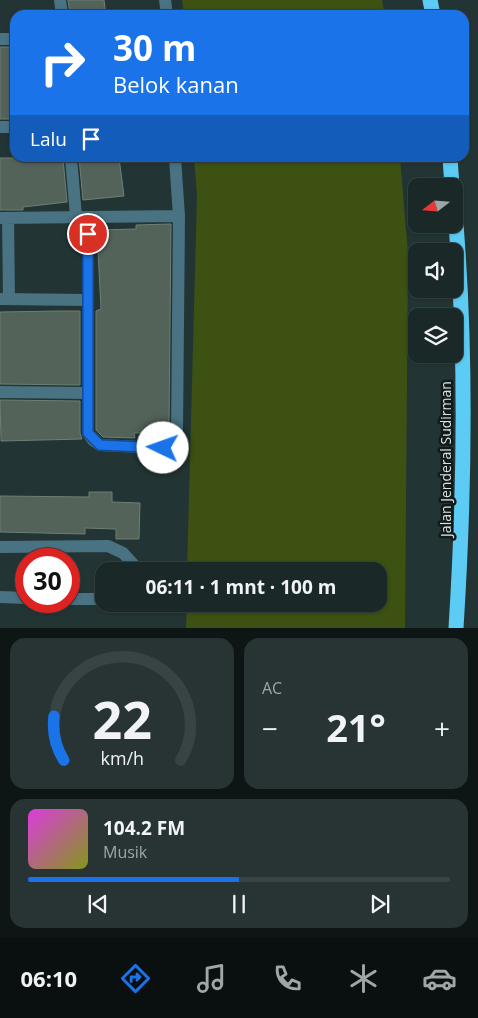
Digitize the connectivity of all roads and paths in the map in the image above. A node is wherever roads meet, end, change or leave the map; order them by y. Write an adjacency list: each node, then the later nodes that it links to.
1 (73, 162): 6 (street)
2 (175, 162): 5 (street)
3 (450, 162): 4 (highway)
4 (451, 178)
5 (179, 216): 6 (street); 12 (street)
6 (82, 217): 7 (street); 10 (street)
7 (4, 218): 9 (street)
8 (457, 233): 19 (highway, Jalan Jenderal Sudirman)
9 (4, 300): 10 (street)
10 (88, 300): 12 (street)
11 (0, 392): 12 (street)
12 (88, 393)
13 (0, 547): 14 (street)
14 (131, 562)
15 (0, 598): 16 (street)
16 (15, 598)
17 (80, 599): 18 (street)
18 (95, 599)
19 (456, 628)

